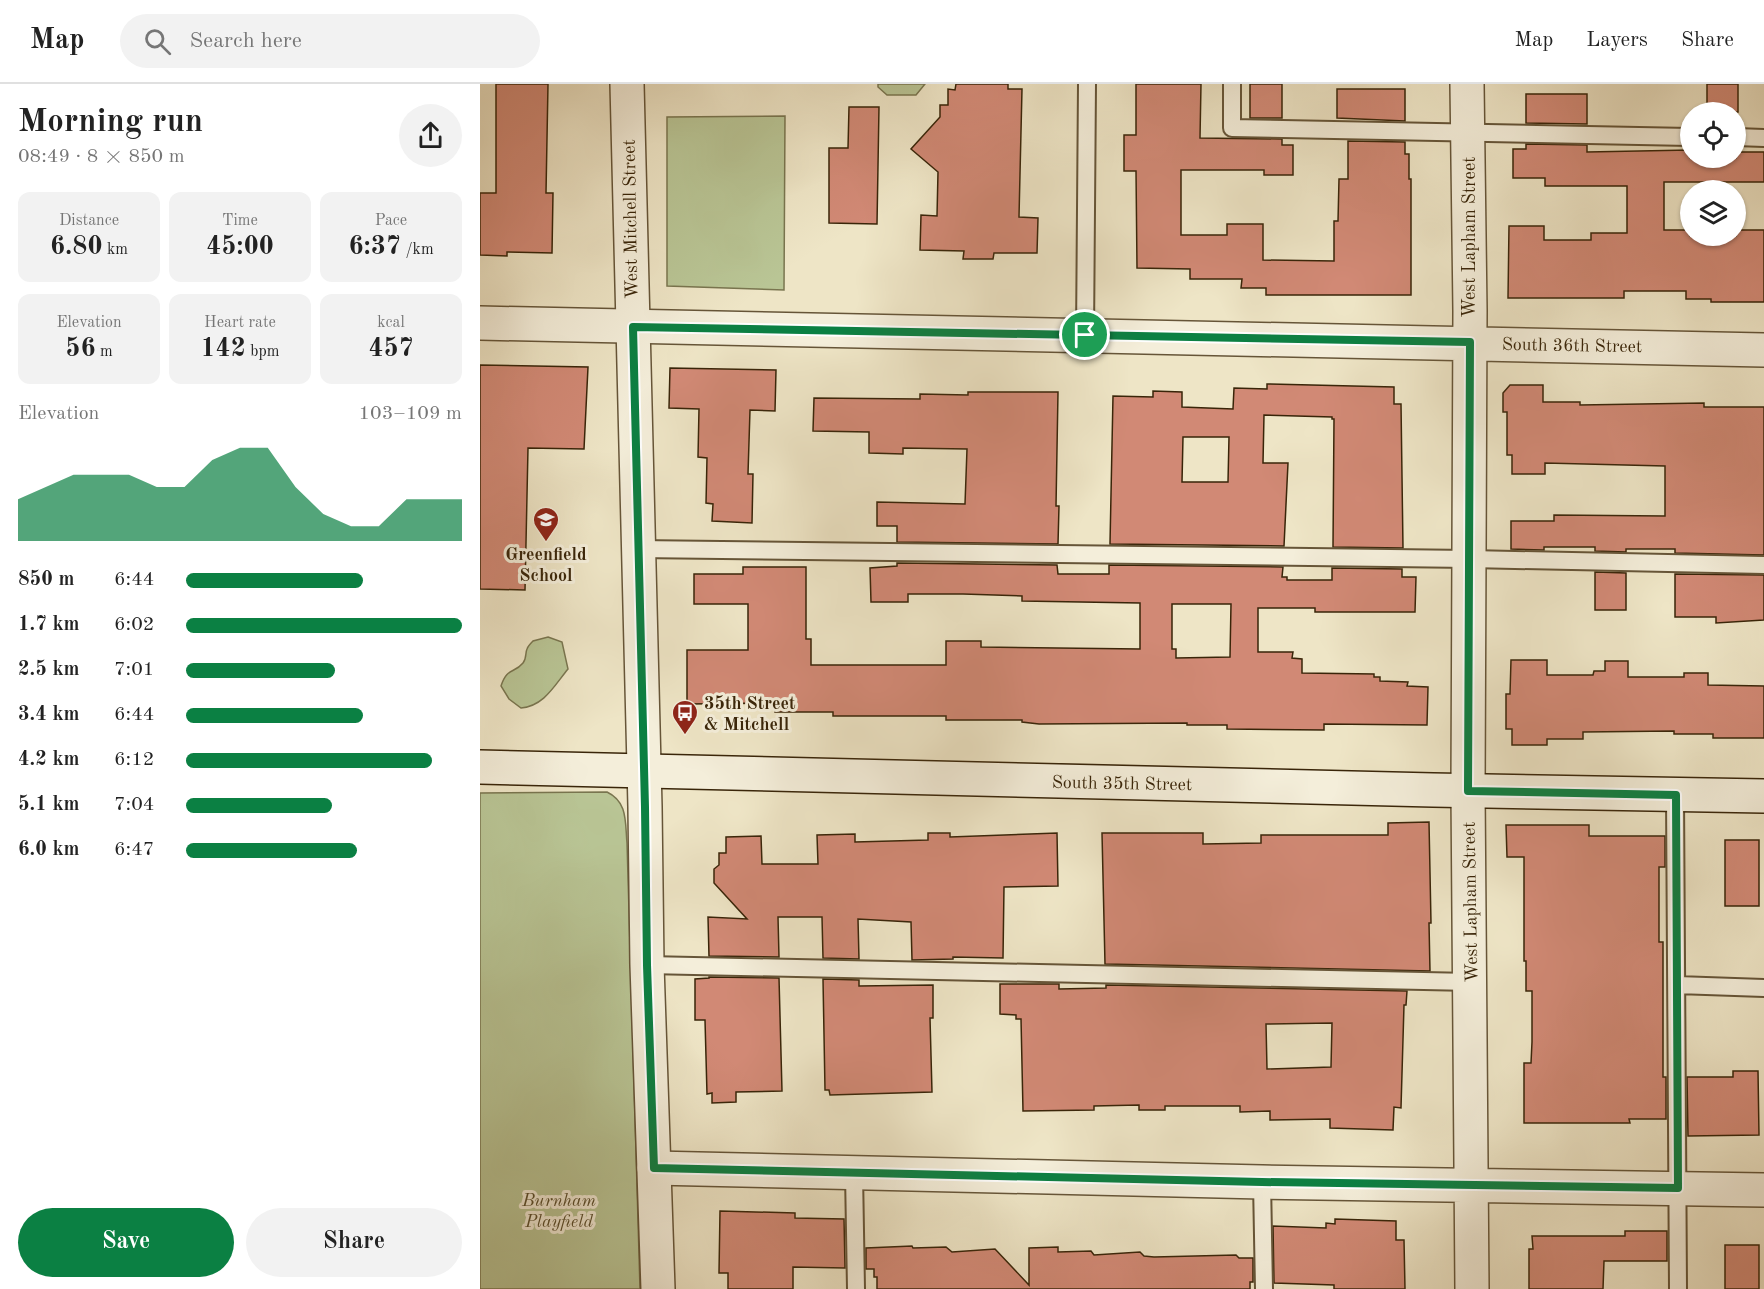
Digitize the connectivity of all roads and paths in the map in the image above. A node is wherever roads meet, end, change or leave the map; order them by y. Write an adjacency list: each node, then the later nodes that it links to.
1 (627, 84): 10 (street, West Mitchell Street)
2 (1087, 84): 11 (lane)
3 (1232, 84): 5 (lane)
4 (1467, 84): 5 (street, West Lapham Street)
5 (1468, 133): 6 (lane); 12 (street, West Lapham Street)
6 (1680, 137)
7 (1746, 137): 8 (lane)
8 (1764, 138)
9 (480, 323): 10 (street, South 36th Street)
10 (633, 327): 11 (street, South 36th Street); 14 (street, West Mitchell Street)
11 (1085, 335): 12 (street, South 36th Street)
12 (1470, 342): 13 (street, South 36th Street); 15 (street, West Lapham Street)
13 (1764, 350)
14 (637, 549): 15 (lane); 18 (street, West Mitchell Street)
15 (1470, 559): 16 (lane); 19 (street, West Lapham Street)
16 (1764, 565)
17 (480, 767): 18 (street, South 35th Street)
18 (644, 771): 19 (street, South 35th Street); 22 (street, West Mitchell Street)
19 (1468, 791): 20 (street, South 35th Street); 23 (street, West Lapham Street)
20 (1676, 795): 21 (street, South 35th Street); 24 (lane)
21 (1764, 796)
22 (647, 965): 23 (lane); 26 (street, West Mitchell Street)
23 (1471, 982): 29 (street, West Lapham Street)
24 (1677, 985): 25 (lane); 30 (lane)
25 (1764, 988)
26 (654, 1168): 27 (street); 32 (street, West Mitchell Street)
27 (854, 1173): 28 (street); 33 (lane)
28 (1262, 1182): 29 (street); 34 (lane)
29 (1473, 1185): 30 (street); 35 (street, West Lapham Street)
30 (1678, 1188): 31 (street); 36 (lane)
31 (1764, 1190)
32 (658, 1289)
33 (856, 1289)
34 (1264, 1289)
35 (1472, 1289)
36 (1678, 1289)

